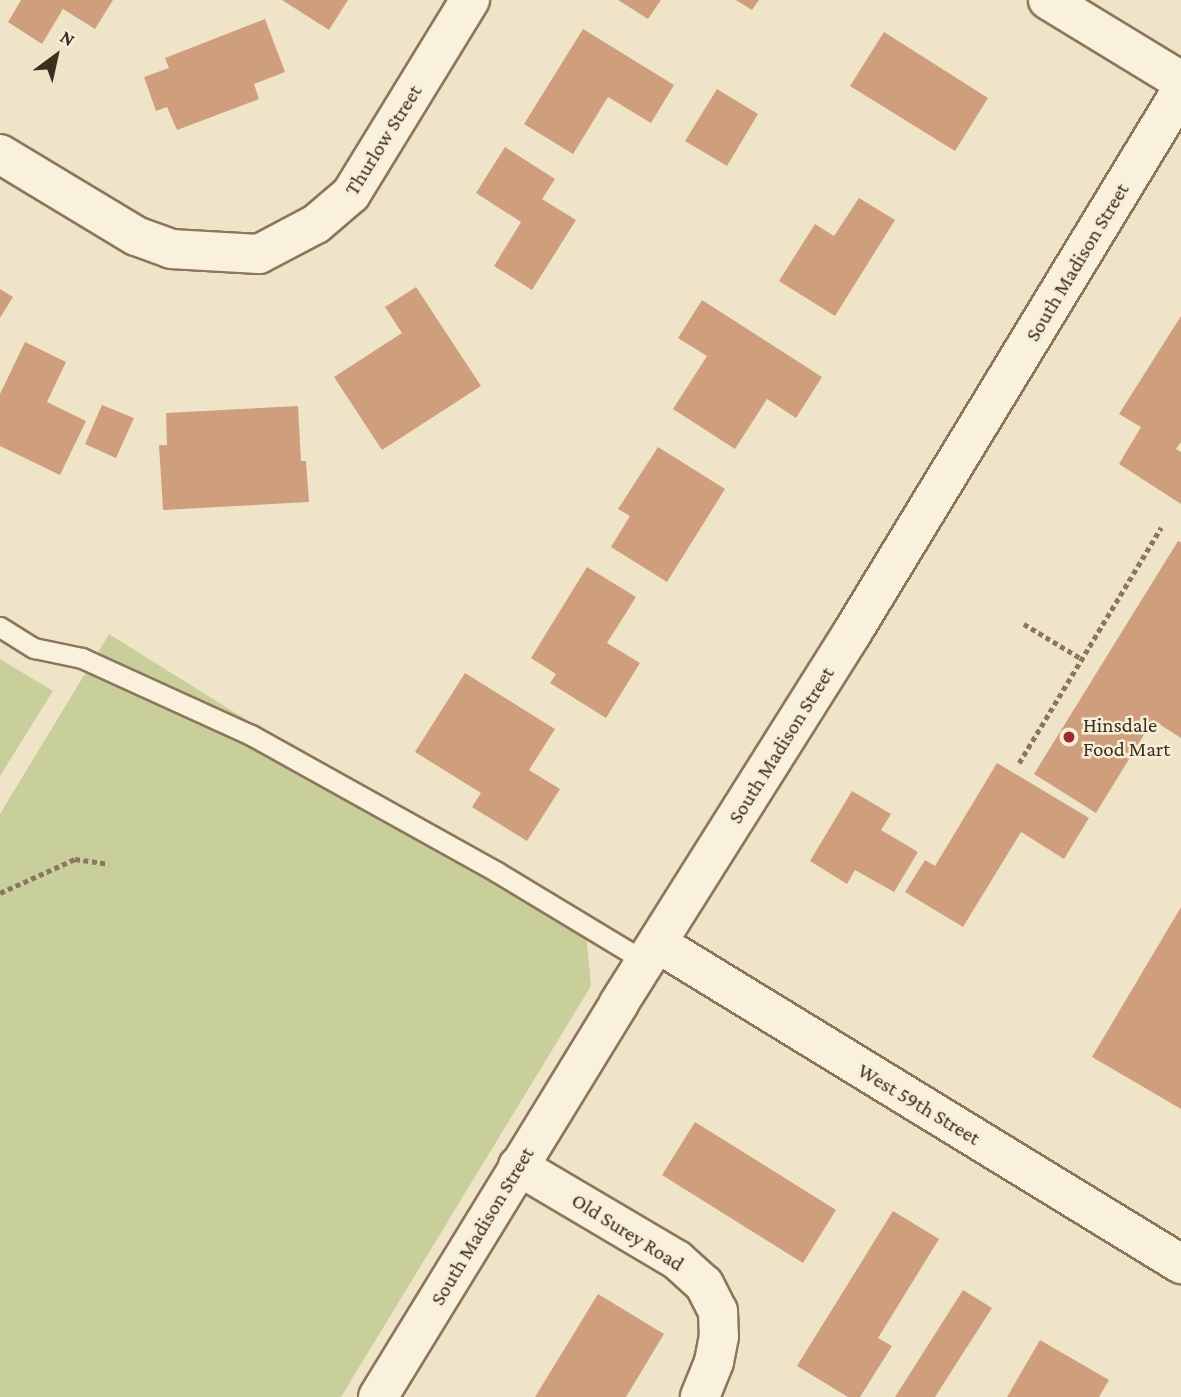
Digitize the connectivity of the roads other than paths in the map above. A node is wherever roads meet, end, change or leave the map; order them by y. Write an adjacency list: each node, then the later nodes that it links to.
1 (470, 0): 5 (street, Thurlow Street)
2 (1048, 0): 3 (street)
3 (1181, 81)
4 (1181, 91): 7 (street, South Madison Street)
5 (0, 154)
6 (0, 627): 7 (lane)
7 (651, 952): 8 (street, South Madison Street); 9 (street, West 59th Street)
8 (518, 1166): 10 (street, South Madison Street); 11 (street, Old Surey Road)
9 (1181, 1264)
10 (378, 1397)
11 (700, 1397)

